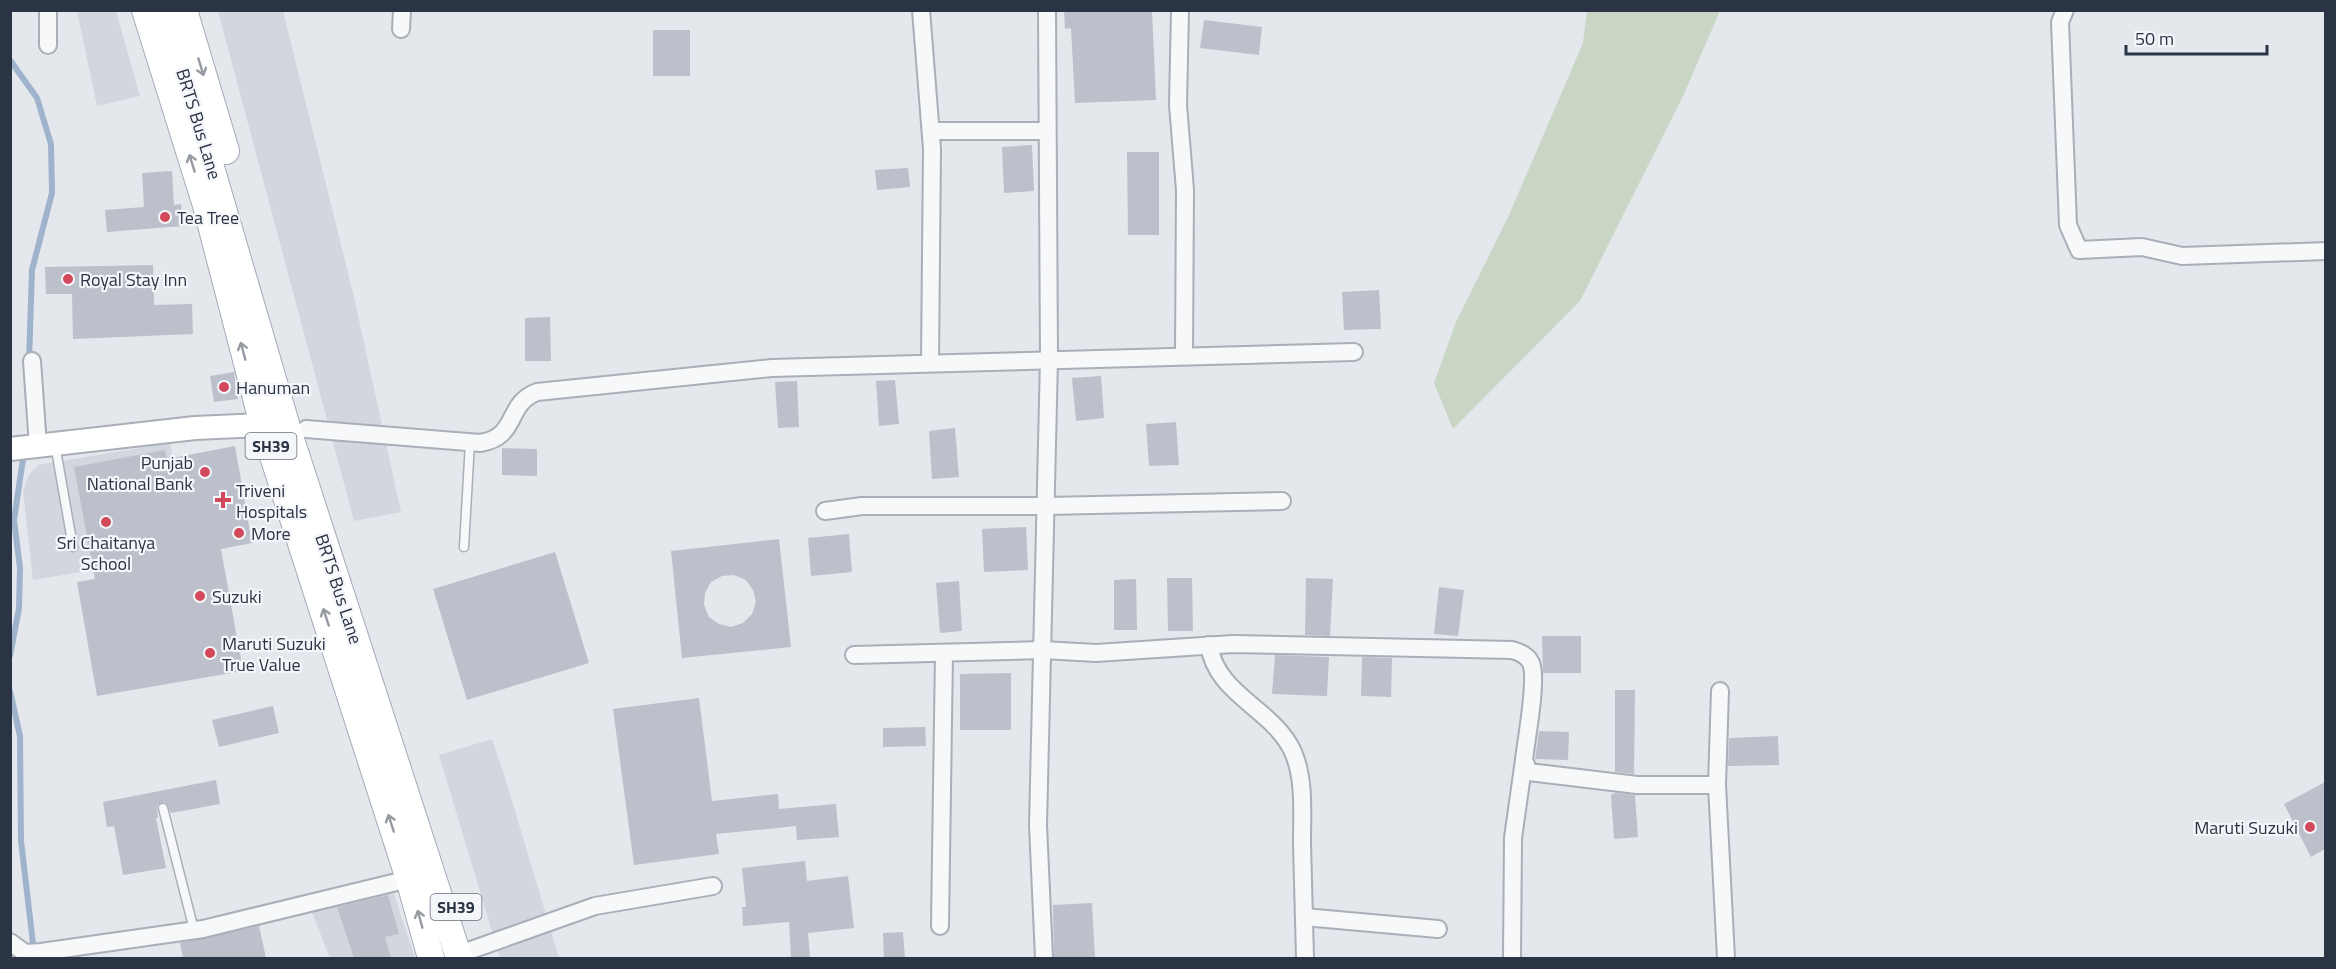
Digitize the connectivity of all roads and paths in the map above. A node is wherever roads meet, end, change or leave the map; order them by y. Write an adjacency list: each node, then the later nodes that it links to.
1 (48, 10): 11 (street)
2 (146, 10): 20 (main road, SH39, one-way to 2)
3 (165, 10): 20 (main road, BRTS Bus Lane)
4 (184, 10): 20 (main road, SH39, one-way to 20)
5 (402, 10): 10 (street)
6 (921, 10): 12 (street)
7 (1047, 10): 13 (street)
8 (1180, 10): 16 (street)
9 (2065, 10): 14 (street)
10 (401, 28)
11 (48, 45)
12 (931, 131): 13 (street); 19 (street)
13 (1046, 131): 17 (street)
14 (2325, 251)
15 (1354, 352): 16 (street)
16 (1185, 356): 17 (street)
17 (1049, 359): 19 (street); 24 (street)
18 (32, 361): 22 (street)
19 (930, 362): 21 (street)
20 (285, 427): 21 (street); 22 (street); 36 (main road, SH39, one-way to 20); 43 (main road, BRTS Bus Lane)
21 (470, 442): 27 (lane)
22 (31, 447): 26 (lane)
23 (1282, 501): 24 (street)
24 (1046, 507): 25 (street); 29 (street)
25 (825, 511)
26 (74, 547)
27 (464, 547)
28 (1209, 645): 29 (street); 33 (street); 38 (street)
29 (1042, 650): 30 (street); 45 (street)
30 (944, 653): 31 (street); 39 (street)
31 (854, 655)
32 (1720, 691): 34 (street)
33 (1524, 760): 34 (street); 47 (street)
34 (1717, 784): 48 (street)
35 (163, 808): 41 (lane)
36 (409, 879): 41 (street); 44 (main road, SH39, one-way to 36)
37 (713, 886): 43 (street)
38 (1304, 917): 40 (street); 46 (street)
39 (940, 926)
40 (1438, 929)
41 (194, 930): 42 (street)
42 (10, 942)
43 (468, 956)
44 (430, 958)
45 (1044, 958)
46 (1305, 958)
47 (1512, 958)
48 (1726, 958)

